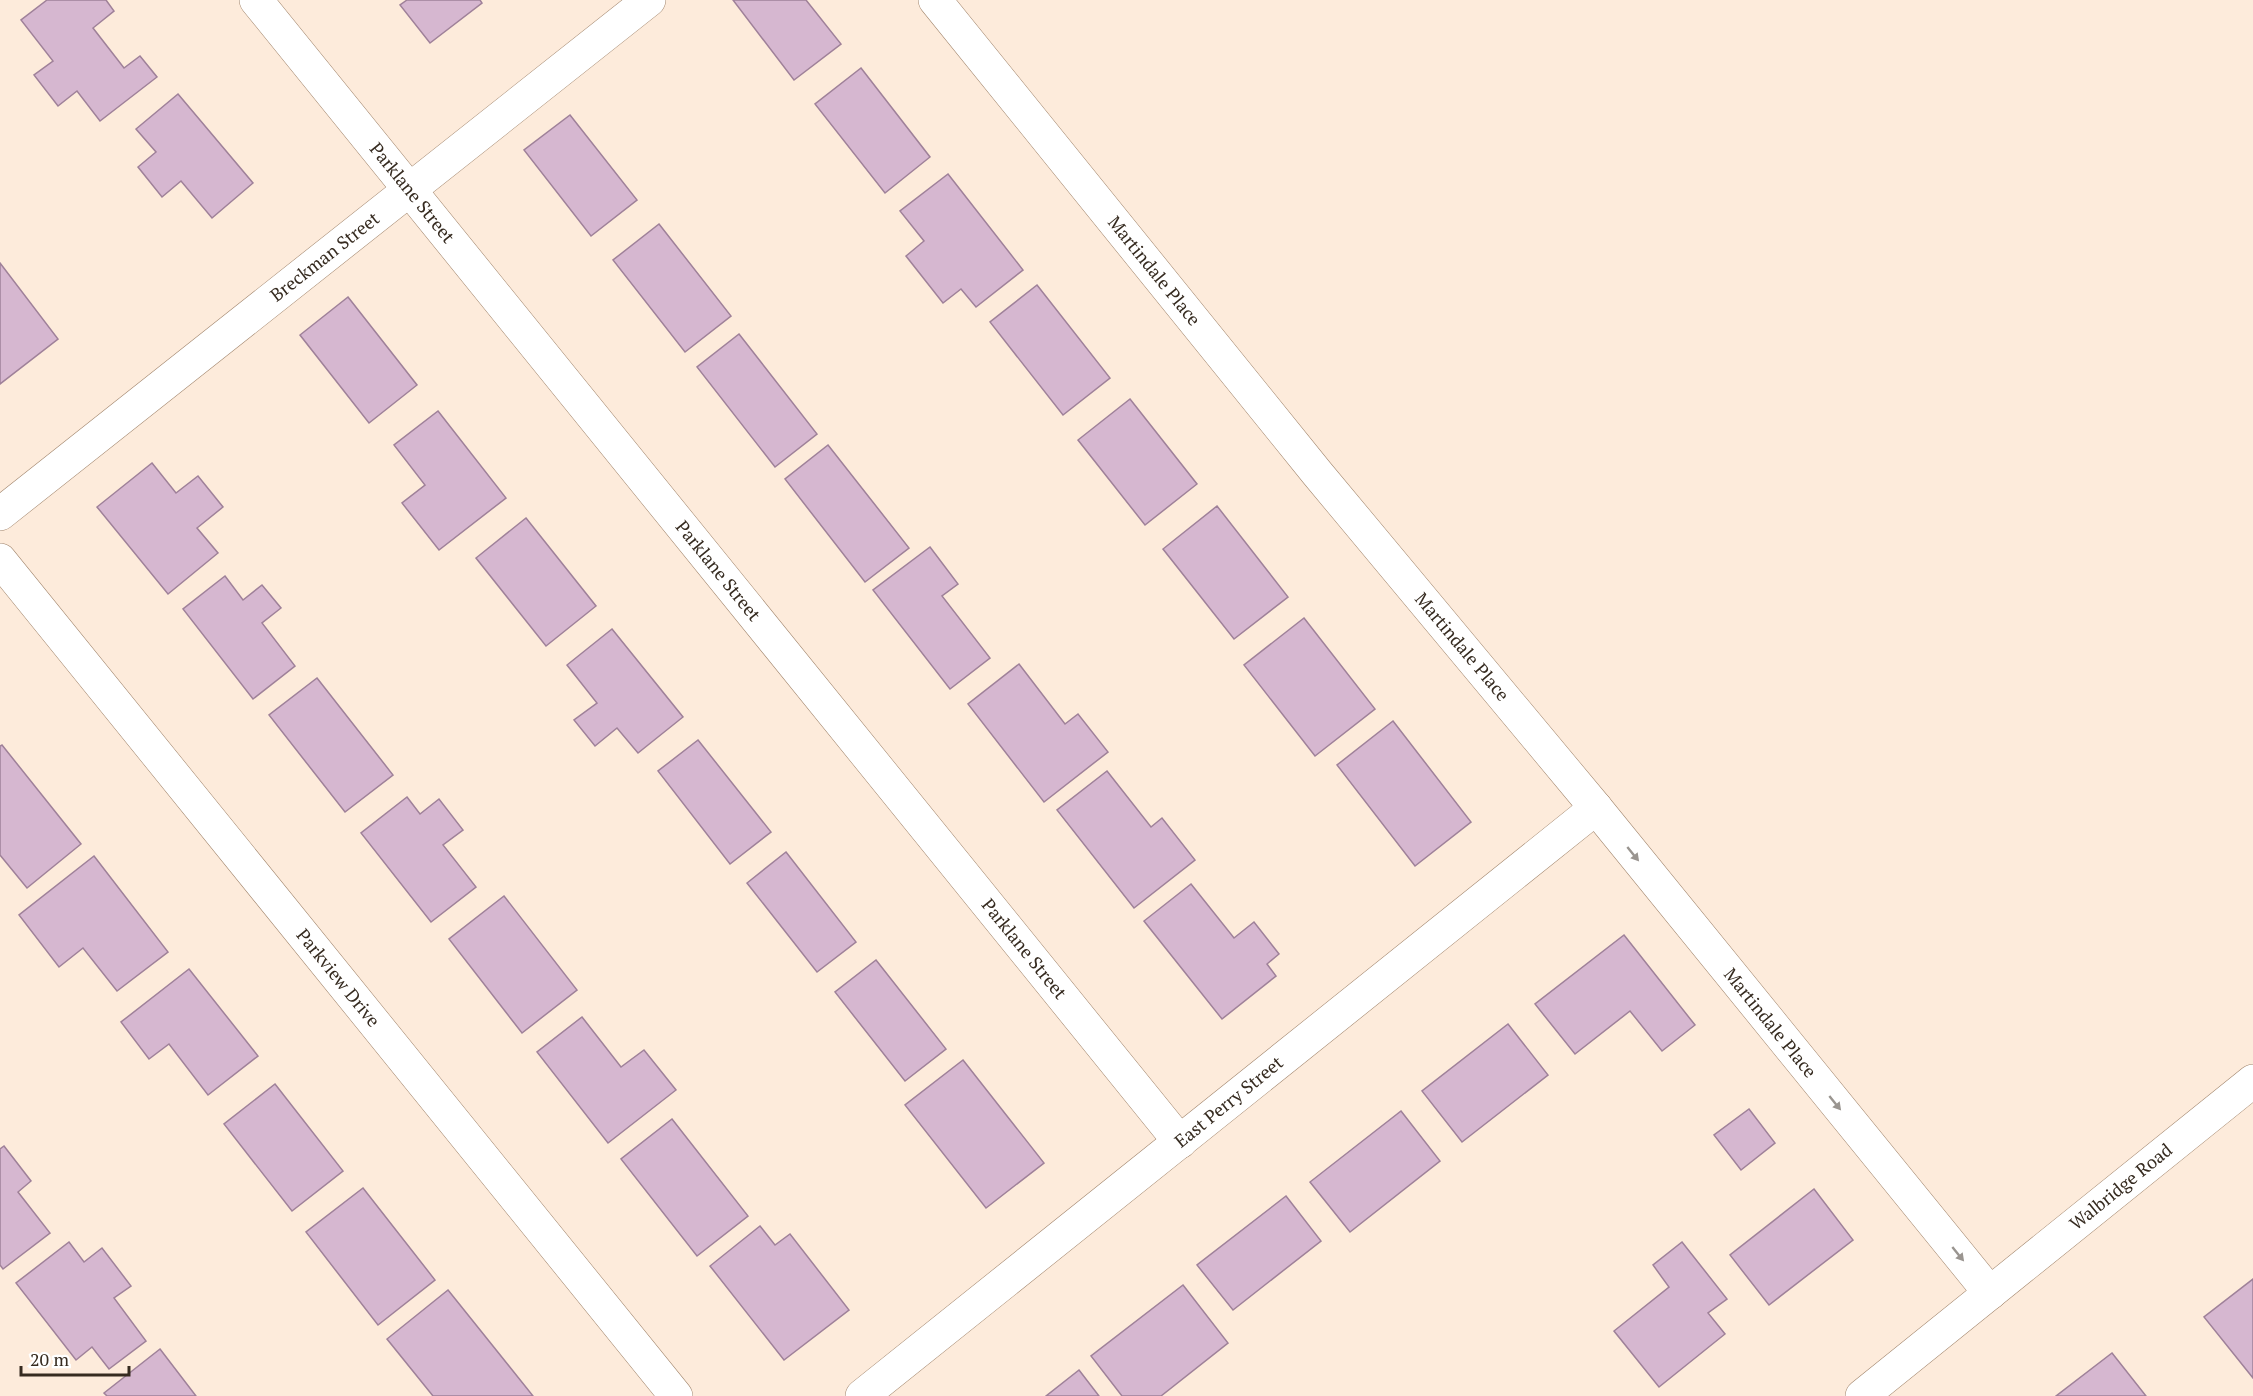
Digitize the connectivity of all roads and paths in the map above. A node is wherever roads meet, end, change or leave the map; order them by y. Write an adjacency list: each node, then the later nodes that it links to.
1 (256, 0): 4 (street, Parklane Street)
2 (649, 0): 4 (street, Breckman Street)
3 (935, 0): 7 (street, Martindale Place)
4 (410, 190): 5 (street, Breckman Street); 9 (street, Parklane Street)
5 (0, 514)
6 (0, 560): 11 (street, Parkview Drive)
7 (1596, 808): 9 (street, East Perry Street); 10 (street, Martindale Place, one-way to 10)
8 (2253, 1081): 10 (street, Walbridge Road)
9 (1180, 1142): 12 (street, East Perry Street)
10 (1990, 1293): 13 (street, Walbridge Road)
11 (676, 1396)
12 (862, 1396)
13 (1862, 1396)

